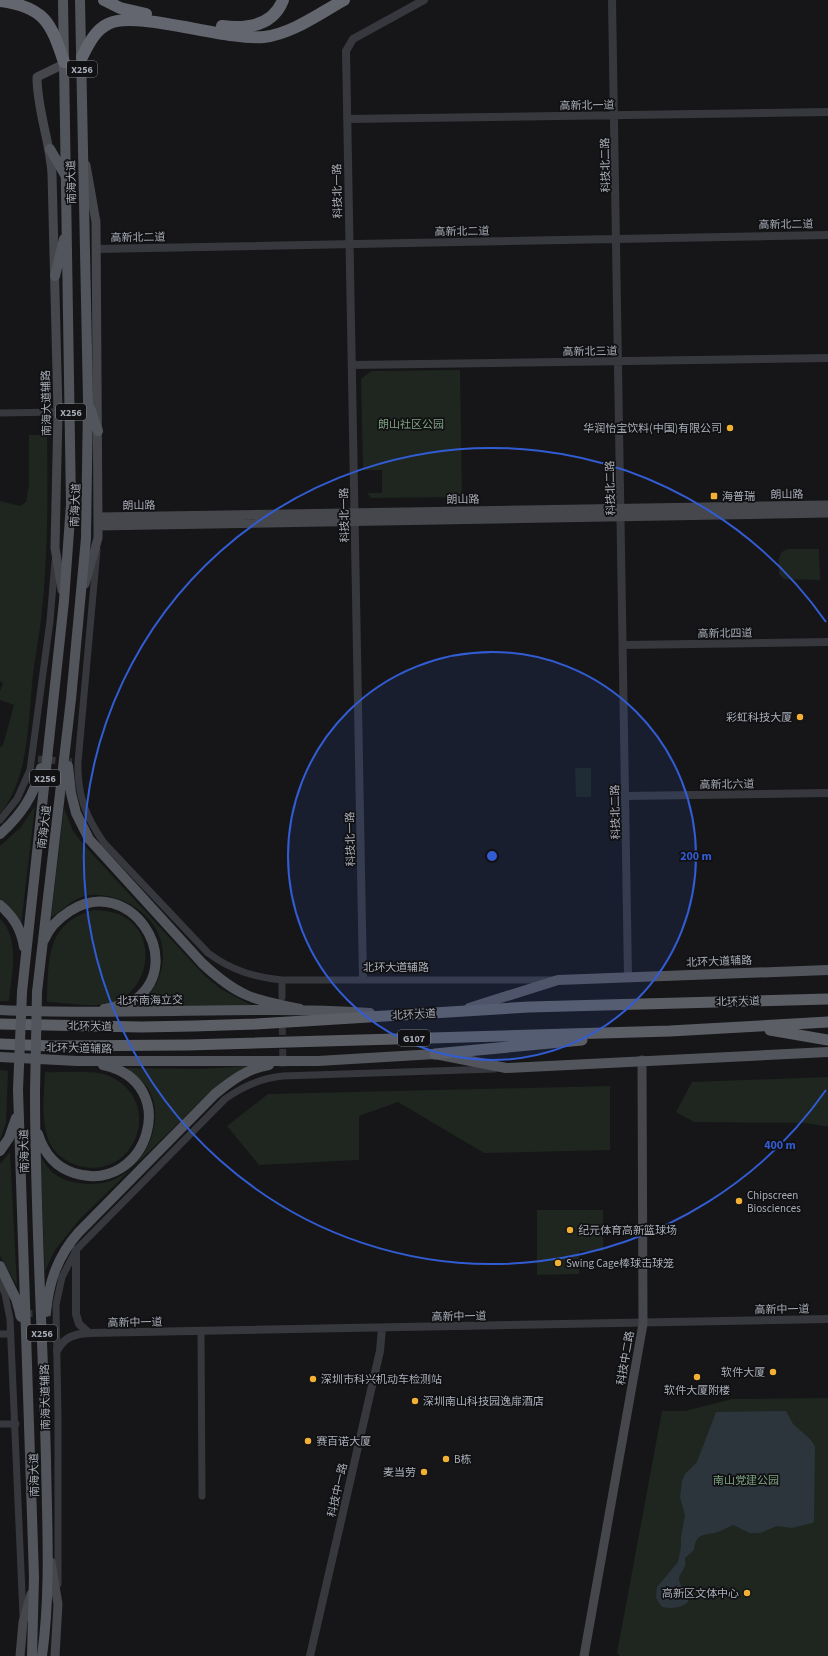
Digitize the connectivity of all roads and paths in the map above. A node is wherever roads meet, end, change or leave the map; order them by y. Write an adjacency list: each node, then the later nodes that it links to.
1 (63, 0): 10 (main road, 南海大道 / X256)
2 (80, 0): 9 (main road, 南海大道 / X256)
3 (104, 0): 4 (highway)
4 (282, 0)
5 (344, 0): 9 (highway)
6 (424, 0): 13 (street, 科技北一路)
7 (612, 0): 12 (street, 科技北二路)
8 (0, 1): 10 (highway)
9 (82, 57): 14 (main road, 南海大道 / X256)
10 (64, 63): 15 (main road, 南海大道辅路); 16 (main road, 南海大道 / X256)
11 (828, 112): 12 (street, 高新北一道)
12 (615, 115): 13 (street, 高新北一道); 19 (street, 科技北二路)
13 (347, 119): 20 (street, 科技北一路)
14 (83, 138): 21 (main road); 26 (main road, 南海大道 / X256)
15 (50, 149): 16 (main road); 22 (main road, 南海大道辅路)
16 (66, 178): 17 (main road, 南海大道 / X256)
17 (67, 222): 22 (main road); 38 (main road, 南海大道 / X256)
18 (828, 235): 19 (street, 高新北二道)
19 (617, 239): 20 (street, 高新北二道); 24 (street, 科技北二路)
20 (350, 244): 21 (street, 高新北二道); 25 (street, 科技北一路)
21 (96, 249): 29 (main road)
22 (56, 276): 27 (main road, 南海大道辅路)
23 (828, 358): 24 (street, 高新北三道)
24 (619, 361): 25 (street, 高新北三道); 31 (street, 科技北二路)
25 (352, 365): 33 (street, 科技北一路)
26 (88, 401): 29 (main road); 37 (main road, 南海大道 / X256)
27 (58, 412): 28 (street); 36 (main road, 南海大道辅路)
28 (0, 413)
29 (98, 431): 34 (main road)
30 (828, 505): 31 (main road, 朗山路)
31 (621, 513): 32 (main road, 朗山路); 33 (main road, 朗山路); 40 (street, 科技北二路)
32 (828, 513)
33 (355, 517): 34 (main road, 朗山路); 52 (street, 科技北一路)
34 (98, 522): 35 (main road)
35 (98, 538): 37 (main road); 53 (street, 北环大道辅路)
36 (56, 548): 38 (main road, 南海大道); 45 (street, 南海大道辅路)
37 (82, 594): 41 (main road, 南海大道 / X256)
38 (64, 601): 42 (main road, 南海大道 / X256)
39 (828, 642): 40 (street, 高新北四道)
40 (623, 645): 44 (street, 科技北二路)
41 (69, 718): 48 (main road, 南海大道 / X256); 58 (main road)
42 (51, 725): 46 (main road); 49 (main road, 南海大道 / X256)
43 (828, 793): 44 (street, 高新北六道)
44 (626, 796): 51 (street, 科技北二路)
45 (0, 820)
46 (0, 834)
47 (0, 905): 49 (main road)
48 (42, 948): 60 (main road); 76 (main road, 南海大道 / X256, bridge)
49 (26, 955): 75 (main road, 南海大道 / X256, bridge)
50 (828, 970): 51 (main road, 北环大道辅路)
51 (628, 977): 54 (main road, 北环大道辅路)
52 (363, 979): 53 (street, 北环大道辅路); 54 (street, 北环大道辅路)
53 (282, 980): 55 (street)
54 (558, 980): 59 (main road)
55 (282, 997)
56 (828, 999): 59 (highway, 北环大道 / G107)
57 (0, 1010): 60 (main road, 北环南海立交)
58 (300, 1010): 60 (main road, 北环南海立交); 61 (main road)
59 (455, 1012): 61 (highway, 北环大道 / G107)
60 (87, 1013)
61 (396, 1015): 63 (highway, 北环大道 / G107)
62 (828, 1022): 64 (highway, 北环大道 / G107)
63 (0, 1024)
64 (740, 1026): 65 (highway, 北环大道 / G107); 66 (highway)
65 (670, 1031): 67 (highway, 北环大道 / G107); 69 (highway)
66 (828, 1040)
67 (0, 1044)
68 (828, 1052): 71 (main road, 北环大道辅路)
69 (435, 1054): 73 (main road, 北环大道辅路); 74 (main road, 北环大道辅路)
70 (0, 1057): 72 (main road, 北环大道辅路)
71 (642, 1060): 74 (main road, 北环大道辅路); 82 (main road, 科技中二路)
72 (77, 1061): 73 (main road, 北环大道辅路); 76 (main road)
73 (318, 1061): 89 (main road)
74 (506, 1068): 78 (street, 南海大道辅路)
75 (18, 1112): 77 (main road); 90 (main road, 南海大道 / X256)
76 (35, 1121): 89 (main road, 南海大道 / X256)
77 (0, 1151)
78 (76, 1250): 87 (street); 88 (street, 南海大道辅路)
79 (0, 1266): 90 (main road)
80 (0, 1282): 86 (street)
81 (828, 1319): 82 (street, 高新中一道)
82 (643, 1324): 83 (street, 高新中一道); 103 (main road, 科技中二路)
83 (382, 1328): 84 (street, 高新中一道); 102 (street, 科技中一路)
84 (201, 1331): 87 (street, 高新中一道); 93 (street)
85 (0, 1334): 86 (street)
86 (11, 1334): 92 (street)
87 (89, 1334): 88 (street, 高新中一道)
88 (57, 1351): 96 (street, 南海大道辅路)
89 (43, 1355): 94 (main road, 南海大道 / X256)
90 (26, 1356): 95 (main road, 南海大道 / X256)
91 (0, 1424): 92 (street)
92 (16, 1424): 97 (street)
93 (202, 1496)
94 (48, 1545): 96 (main road); 100 (main road, 南海大道 / X256)
95 (34, 1576): 97 (main road); 99 (main road, 南海大道 / X256)
96 (58, 1604): 101 (main road)
97 (23, 1622): 98 (main road)
98 (20, 1656)
99 (32, 1656)
100 (42, 1656)
101 (55, 1656)
102 (310, 1656)
103 (584, 1656)

